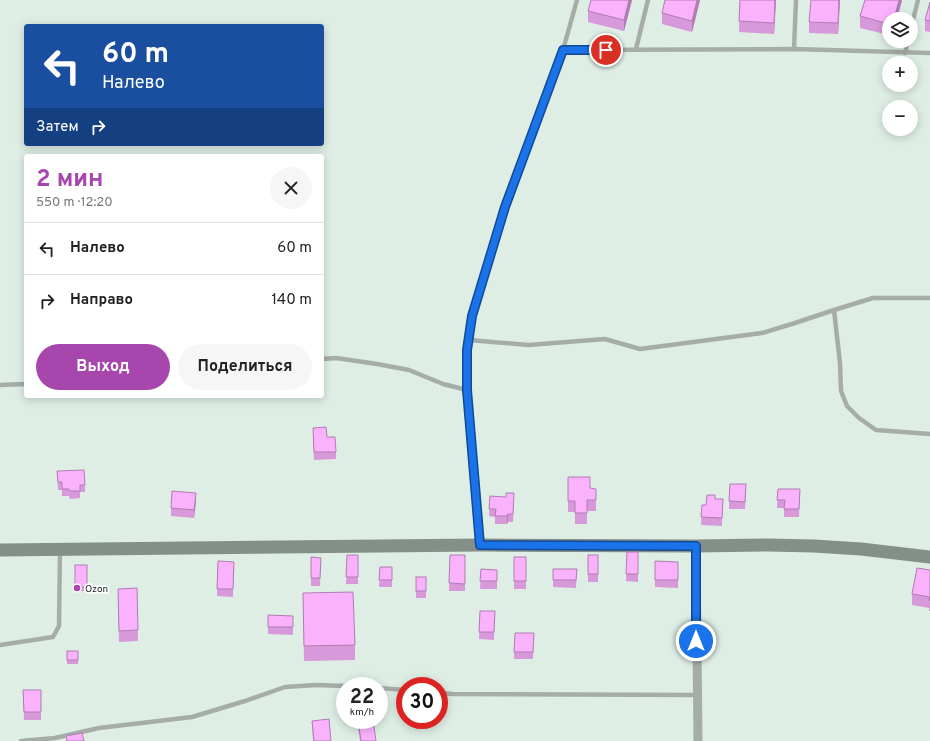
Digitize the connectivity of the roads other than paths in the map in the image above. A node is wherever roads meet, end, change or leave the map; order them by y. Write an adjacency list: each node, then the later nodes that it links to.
1 (577, 0): 9 (lane)
2 (648, 0): 7 (lane)
3 (796, 0): 8 (lane)
4 (918, 0): 5 (lane)
5 (915, 12)
6 (906, 48): 10 (lane)
7 (636, 49): 8 (lane); 9 (lane)
8 (794, 49): 10 (lane)
9 (563, 50): 14 (street)
10 (905, 53): 11 (lane)
11 (930, 53)
12 (930, 298): 13 (lane)
13 (834, 310): 14 (lane); 19 (lane)
14 (469, 340): 18 (street)
15 (324, 359): 18 (lane)
16 (24, 384): 17 (lane)
17 (0, 385)
18 (467, 390): 20 (street)
19 (930, 434)
20 (480, 545): 21 (main road); 22 (main road)
21 (696, 546): 24 (main road); 28 (street)
22 (60, 549): 23 (main road); 25 (lane)
23 (0, 550)
24 (930, 557)
25 (0, 645)
26 (336, 686): 29 (lane)
27 (448, 694): 28 (lane)
28 (697, 695): 30 (street)
29 (21, 741)
30 (698, 741)

